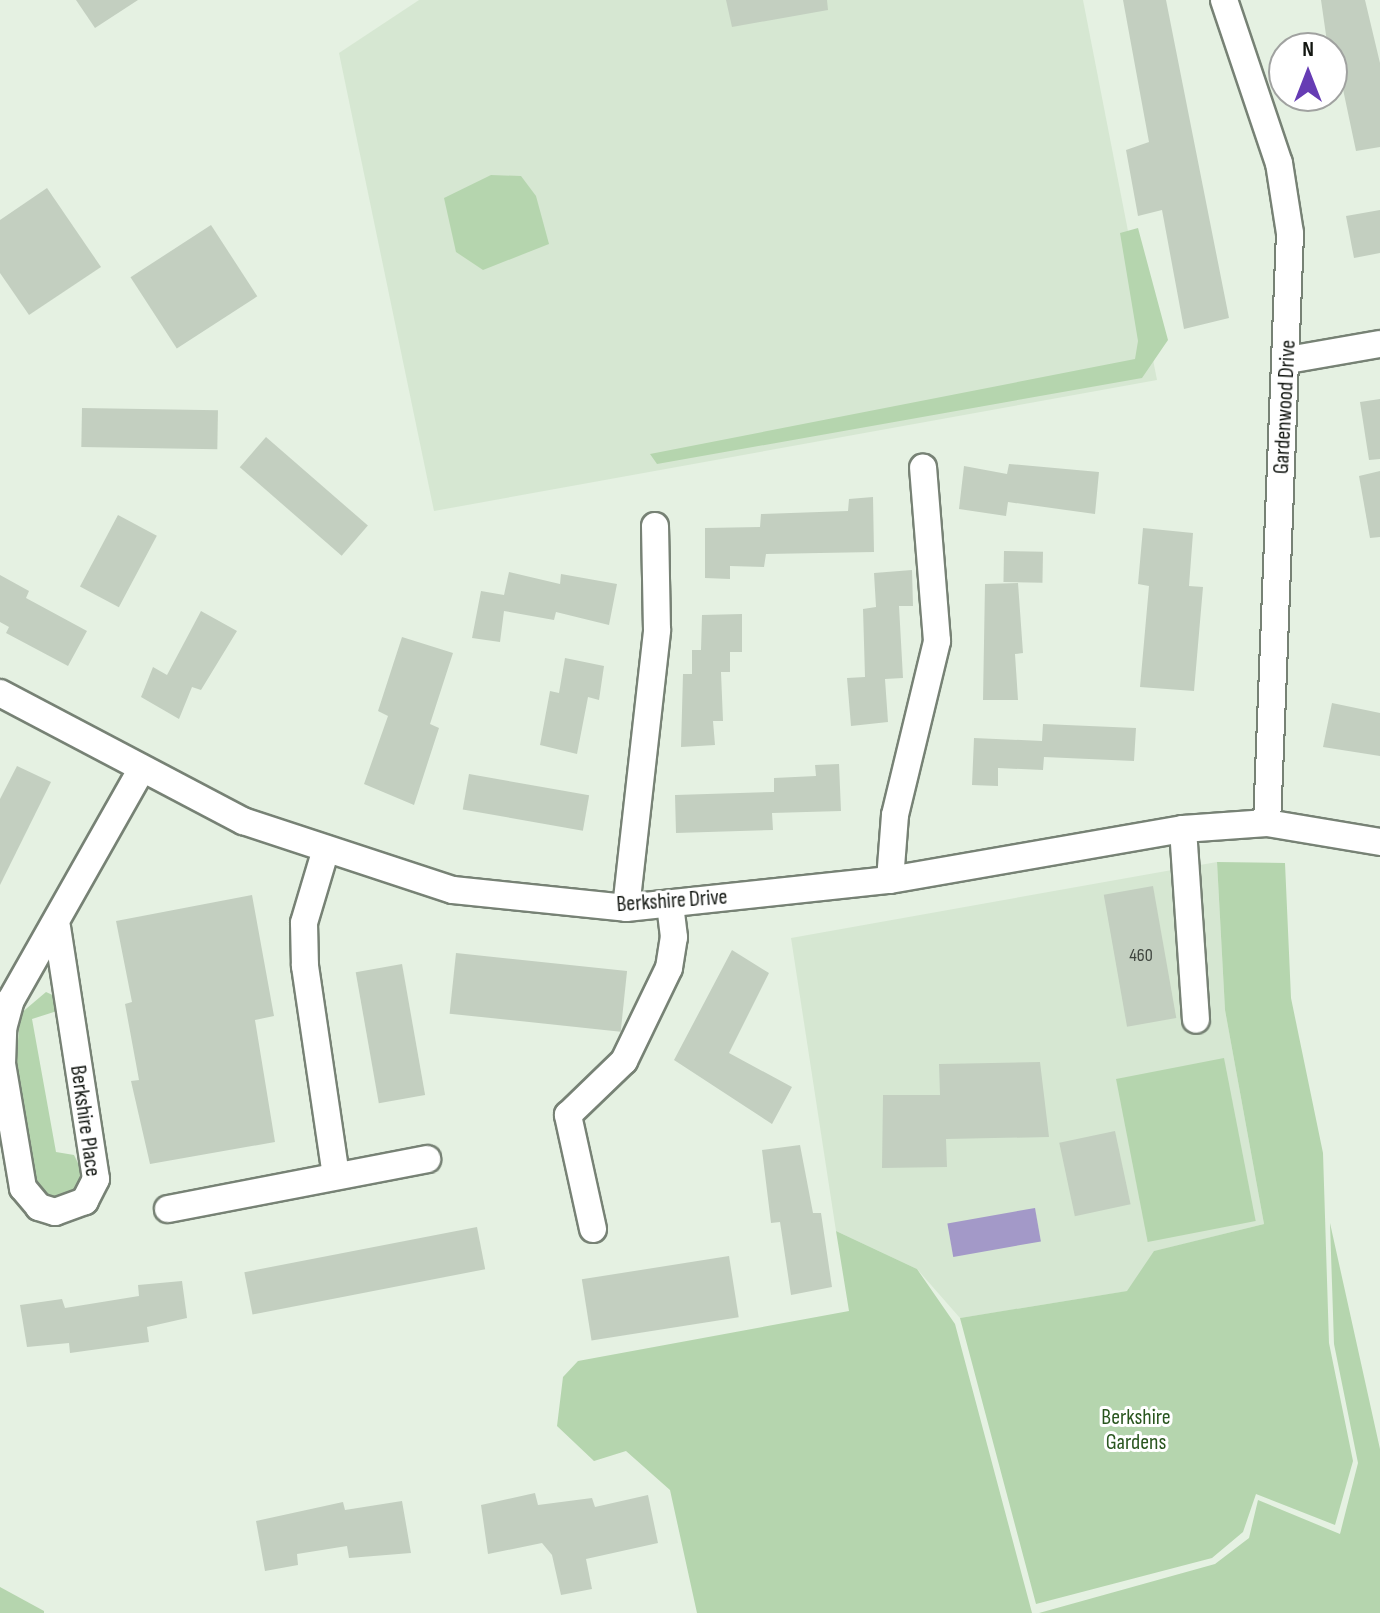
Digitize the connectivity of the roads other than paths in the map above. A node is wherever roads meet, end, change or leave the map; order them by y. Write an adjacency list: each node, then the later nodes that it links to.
1 (1224, 0): 3 (street, Gardenwood Drive)
2 (1380, 344): 3 (street)
3 (1288, 360): 8 (street, Gardenwood Drive)
4 (923, 468): 12 (street)
5 (655, 526): 14 (street)
6 (2, 700): 7 (street, Berkshire Drive)
7 (141, 770): 11 (street, Berkshire Drive); 15 (street, Berkshire Place)
8 (1267, 823): 9 (street, Berkshire Drive); 10 (street, Berkshire Drive)
9 (1183, 829): 12 (street, Berkshire Drive); 16 (street)
10 (1380, 842)
11 (326, 849): 14 (street, Berkshire Drive); 18 (street)
12 (890, 880): 13 (street, Berkshire Drive)
13 (670, 904): 14 (street, Berkshire Drive); 20 (street)
14 (626, 908)
15 (57, 927): 15 (street, Berkshire Place)
16 (1196, 1020)
17 (427, 1159): 18 (street)
18 (336, 1175): 19 (street)
19 (168, 1209)
20 (593, 1229)

